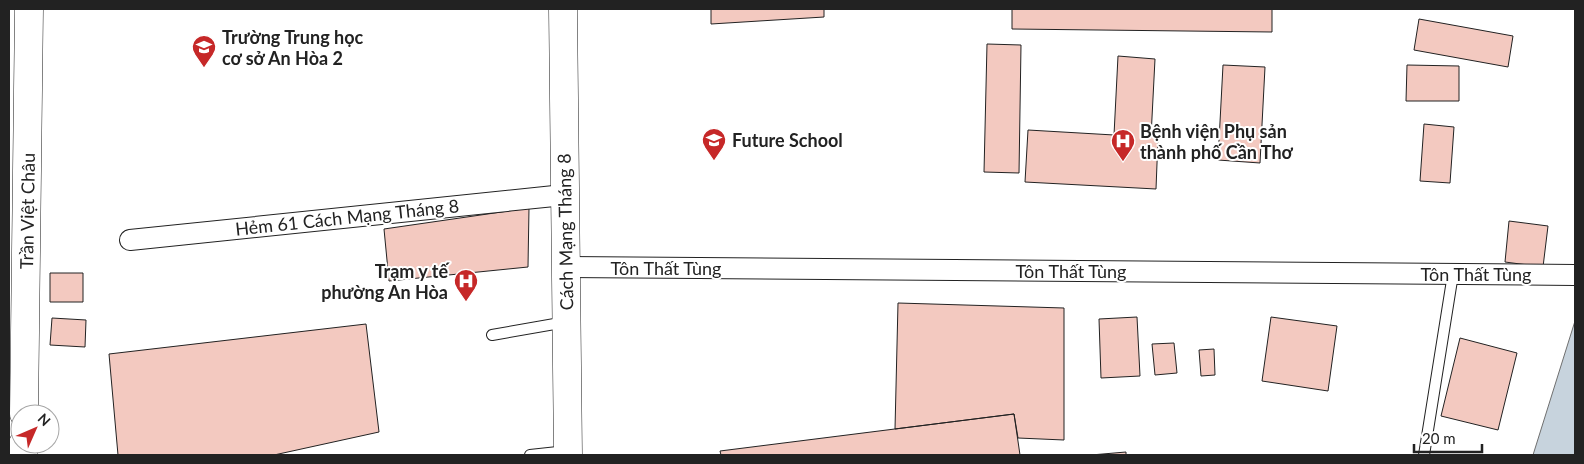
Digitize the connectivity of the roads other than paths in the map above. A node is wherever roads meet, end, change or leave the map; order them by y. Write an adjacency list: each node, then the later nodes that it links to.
1 (29, 9): 9 (main road, Trần Việt Châu)
2 (563, 9): 3 (main road, Cách Mạng Tháng 8)
3 (564, 196): 4 (street, Hẻm 61 Cách Mạng Tháng 8); 5 (main road, Cách Mạng Tháng 8)
4 (130, 240)
5 (567, 267): 6 (street, Tôn Thất Tùng); 8 (main road, Cách Mạng Tháng 8)
6 (1453, 274): 7 (street, Tôn Thất Tùng); 14 (lane)
7 (1575, 275)
8 (567, 322): 10 (lane); 12 (main road, Cách Mạng Tháng 8)
9 (17, 331): 11 (main road, Trần Việt Châu)
10 (492, 335)
11 (23, 404)
12 (568, 453): 13 (lane)
13 (530, 455)
14 (1424, 455)

